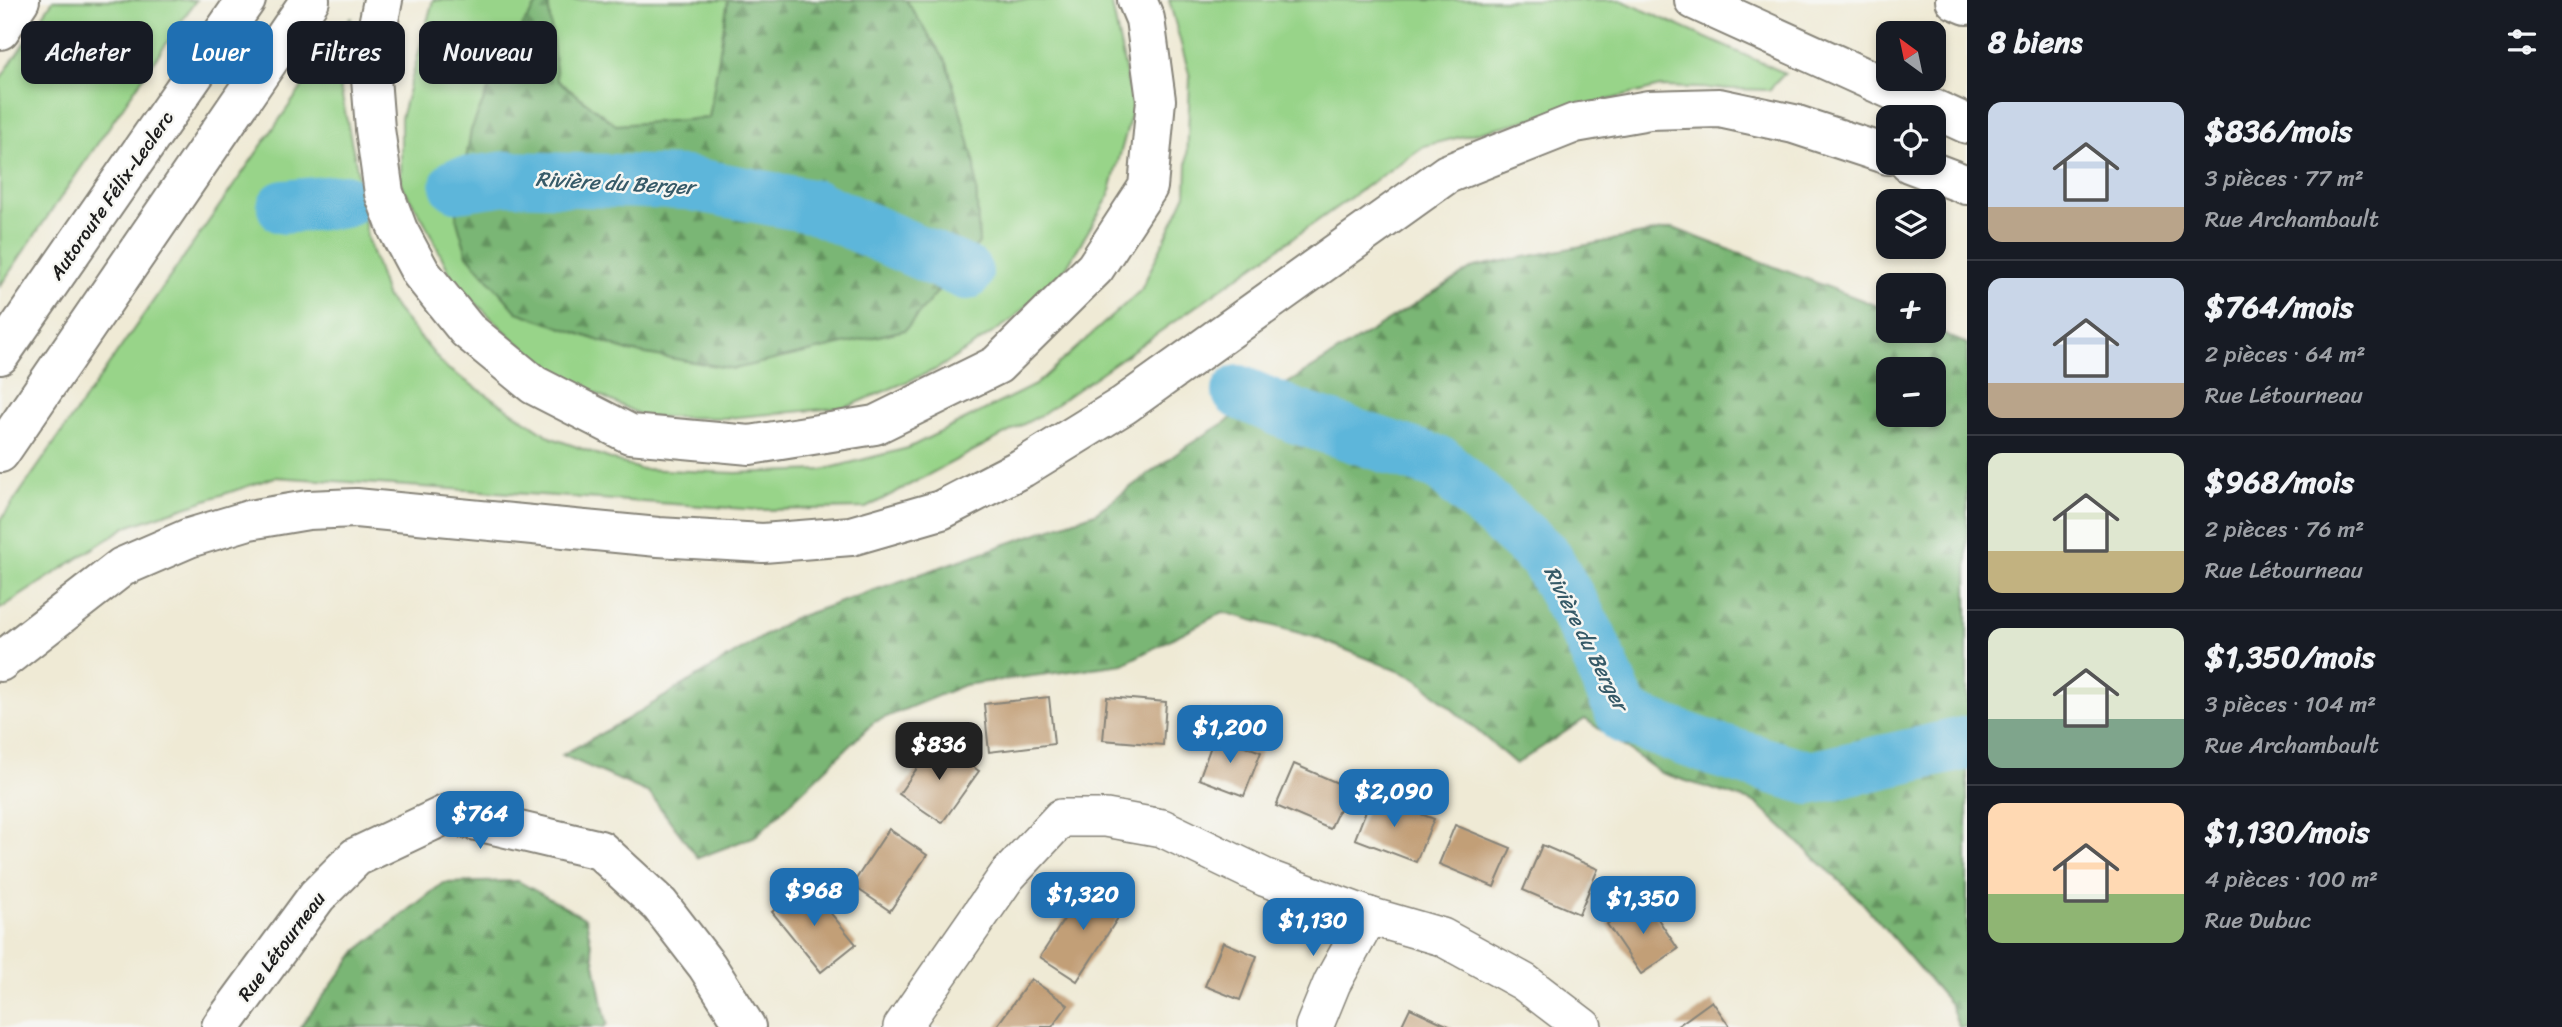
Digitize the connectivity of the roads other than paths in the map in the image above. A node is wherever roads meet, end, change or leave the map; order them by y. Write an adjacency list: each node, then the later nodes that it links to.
1 (20, 0): 9 (main road)
2 (246, 0): 14 (main road, Autoroute Félix-Leclerc)
3 (310, 0): 15 (main road)
4 (383, 0): 5 (main road)
5 (1137, 0)
6 (1694, 0): 10 (main road)
7 (1955, 0): 8 (main road)
8 (1967, 5)
9 (0, 30)
10 (1967, 124)
11 (1876, 151): 16 (main road)
12 (1941, 175): 13 (main road)
13 (1967, 185)
14 (0, 355)
15 (0, 453)
16 (0, 662)
17 (1369, 916): 20 (street); 21 (street); 22 (street)
18 (221, 1027): 19 (main road, Rue Létourneau)
19 (746, 1027)
20 (902, 1027)
21 (1314, 1027)
22 (1583, 1027)

